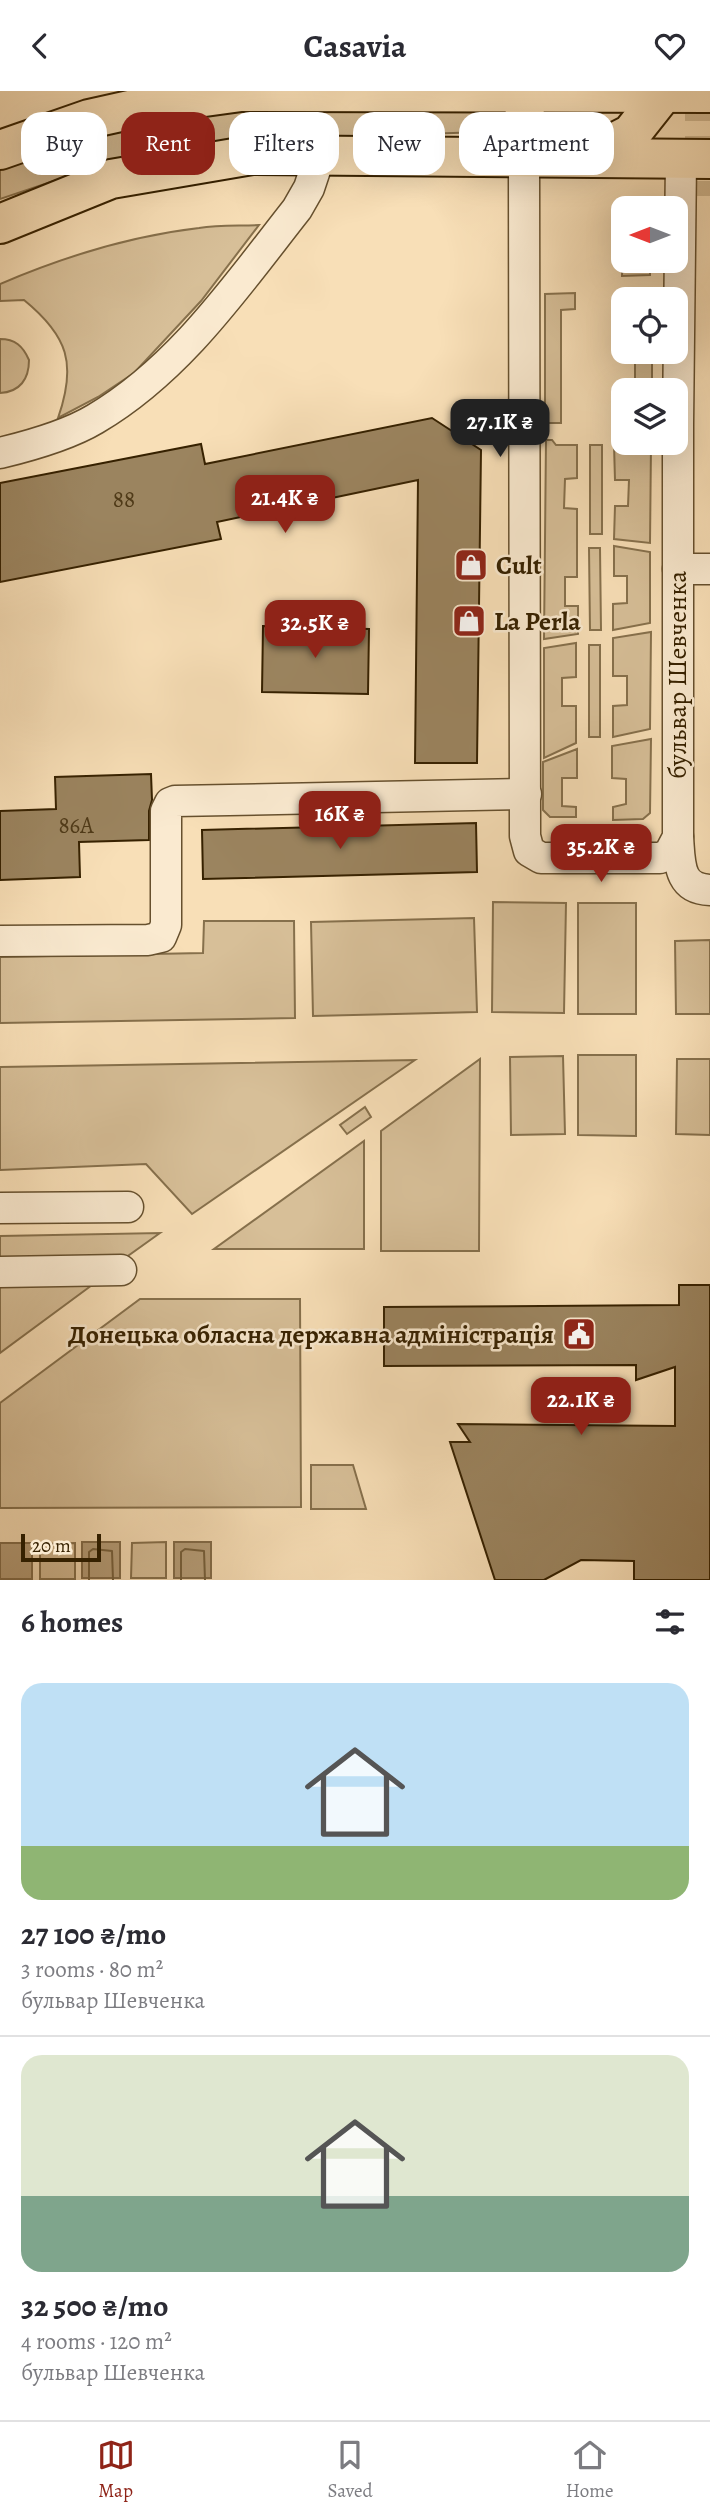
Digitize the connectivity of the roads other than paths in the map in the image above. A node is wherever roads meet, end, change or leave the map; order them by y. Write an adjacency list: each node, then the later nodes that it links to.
1 (525, 92): 2 (main road); 4 (main road); 6 (main road)
2 (665, 92): 3 (main road); 5 (main road)
3 (710, 93)
4 (525, 112)
5 (614, 142)
6 (0, 150)
7 (339, 155): 8 (main road)
8 (459, 156)
9 (229, 159): 14 (main road)
10 (614, 159): 11 (main road)
11 (695, 160): 16 (street, бульвар Шевченка)
12 (313, 175): 15 (street)
13 (524, 175): 18 (street)
14 (0, 224)
15 (0, 453)
16 (678, 569): 17 (street); 19 (street, бульвар Шевченка)
17 (710, 569)
18 (526, 794): 19 (street); 21 (street)
19 (678, 837): 20 (street, бульвар Шевченка)
20 (710, 890)
21 (0, 941)
22 (128, 1206): 23 (street)
23 (0, 1208)
24 (121, 1270): 25 (street)
25 (0, 1272)

